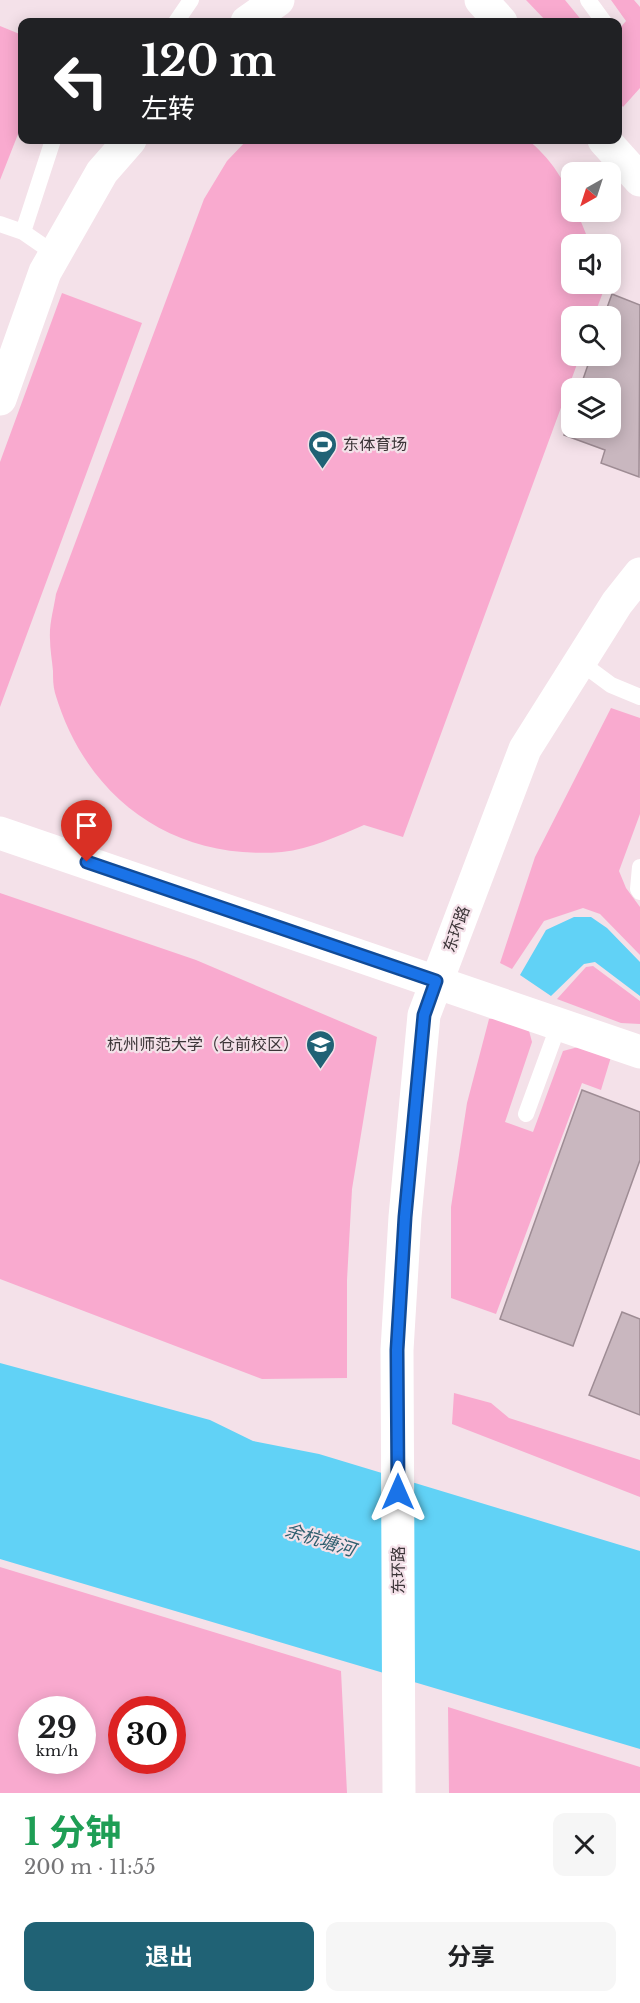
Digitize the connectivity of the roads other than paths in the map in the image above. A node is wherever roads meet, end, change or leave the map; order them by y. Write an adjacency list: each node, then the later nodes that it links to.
1 (191, 0): 5 (lane)
2 (278, 0): 6 (street)
3 (481, 0): 7 (street)
4 (588, 0): 8 (lane)
5 (179, 18)
6 (253, 18)
7 (497, 18)
8 (601, 18)
9 (52, 144): 14 (lane)
10 (126, 144): 15 (street)
11 (608, 144): 12 (street)
12 (640, 180)
13 (0, 224): 14 (lane)
14 (23, 232): 15 (lane)
15 (55, 254): 16 (street)
16 (0, 399)
17 (640, 574): 18 (street, 东环路)
18 (580, 662): 19 (lane); 23 (street, 东环路)
19 (640, 697)
20 (0, 833): 23 (street)
21 (640, 867): 22 (lane)
22 (640, 892)
23 (436, 981): 24 (street); 27 (street, 东环路)
24 (559, 1024): 25 (street); 26 (lane)
25 (640, 1052)
26 (526, 1114)
27 (399, 1784)

